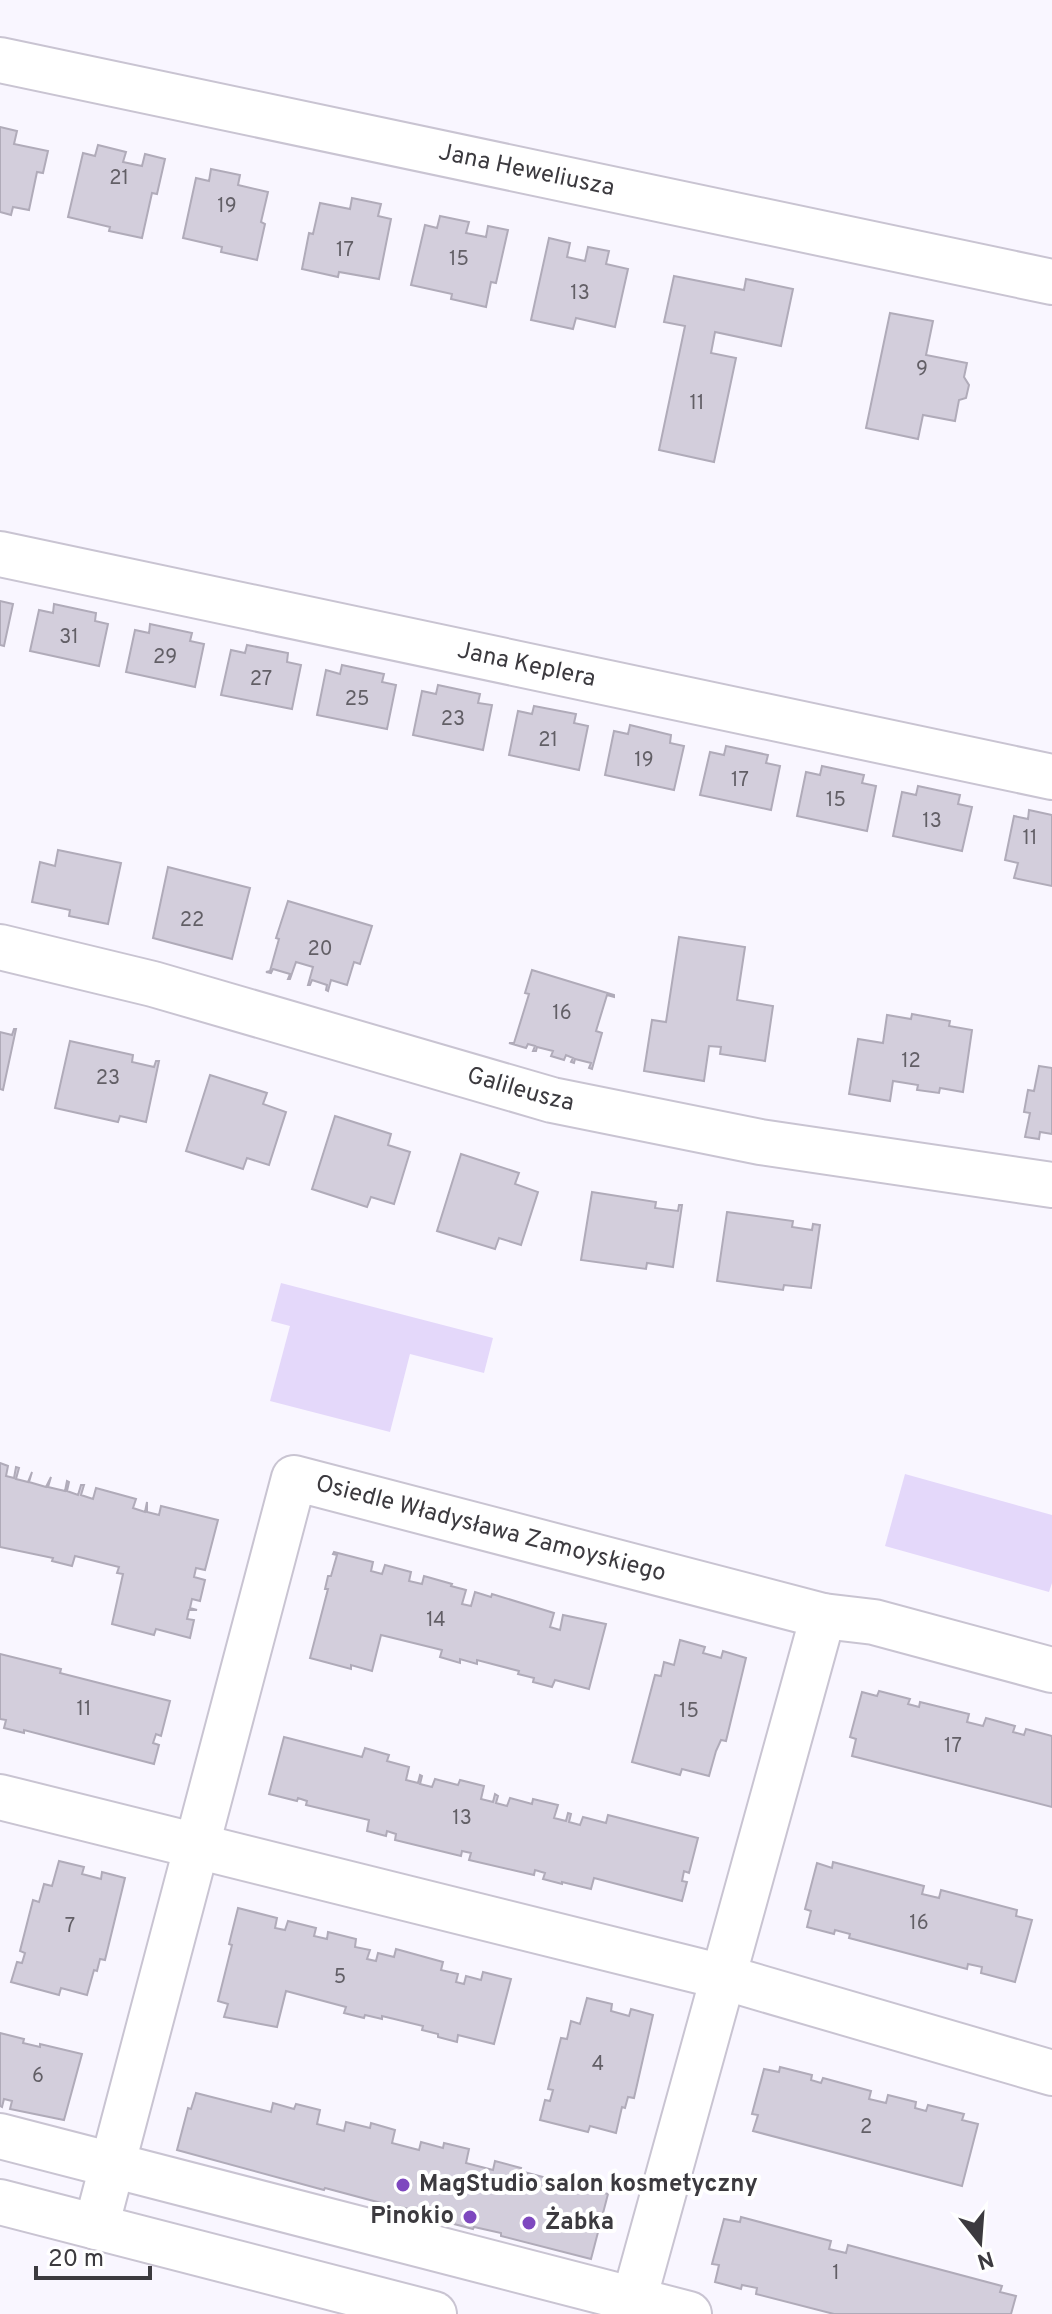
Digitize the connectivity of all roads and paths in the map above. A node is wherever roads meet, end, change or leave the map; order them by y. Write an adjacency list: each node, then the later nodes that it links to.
1 (0, 60): 2 (street, Jana Heweliusza)
2 (1052, 282)
3 (0, 554): 4 (street, Jana Keplera)
4 (1052, 777)
5 (0, 947): 6 (street, Galileusza)
6 (1052, 1185)
7 (823, 1616): 8 (street, Osiedle Władysława Zamoyskiego); 10 (street, Osiedle Władysława Zamoyskiego); 11 (street)
8 (1052, 1670)
9 (0, 1797): 10 (street)
10 (196, 1846): 11 (street); 14 (street, Osiedle Władysława Zamoyskiego)
11 (723, 1977): 12 (street); 17 (street)
12 (1052, 2073)
13 (0, 2136): 14 (street)
14 (112, 2165): 16 (street, Osiedle Władysława Zamoyskiego); 17 (street)
15 (0, 2202): 16 (street)
16 (96, 2227): 18 (street)
17 (632, 2307): 19 (street)
18 (434, 2314)
19 (689, 2314)

